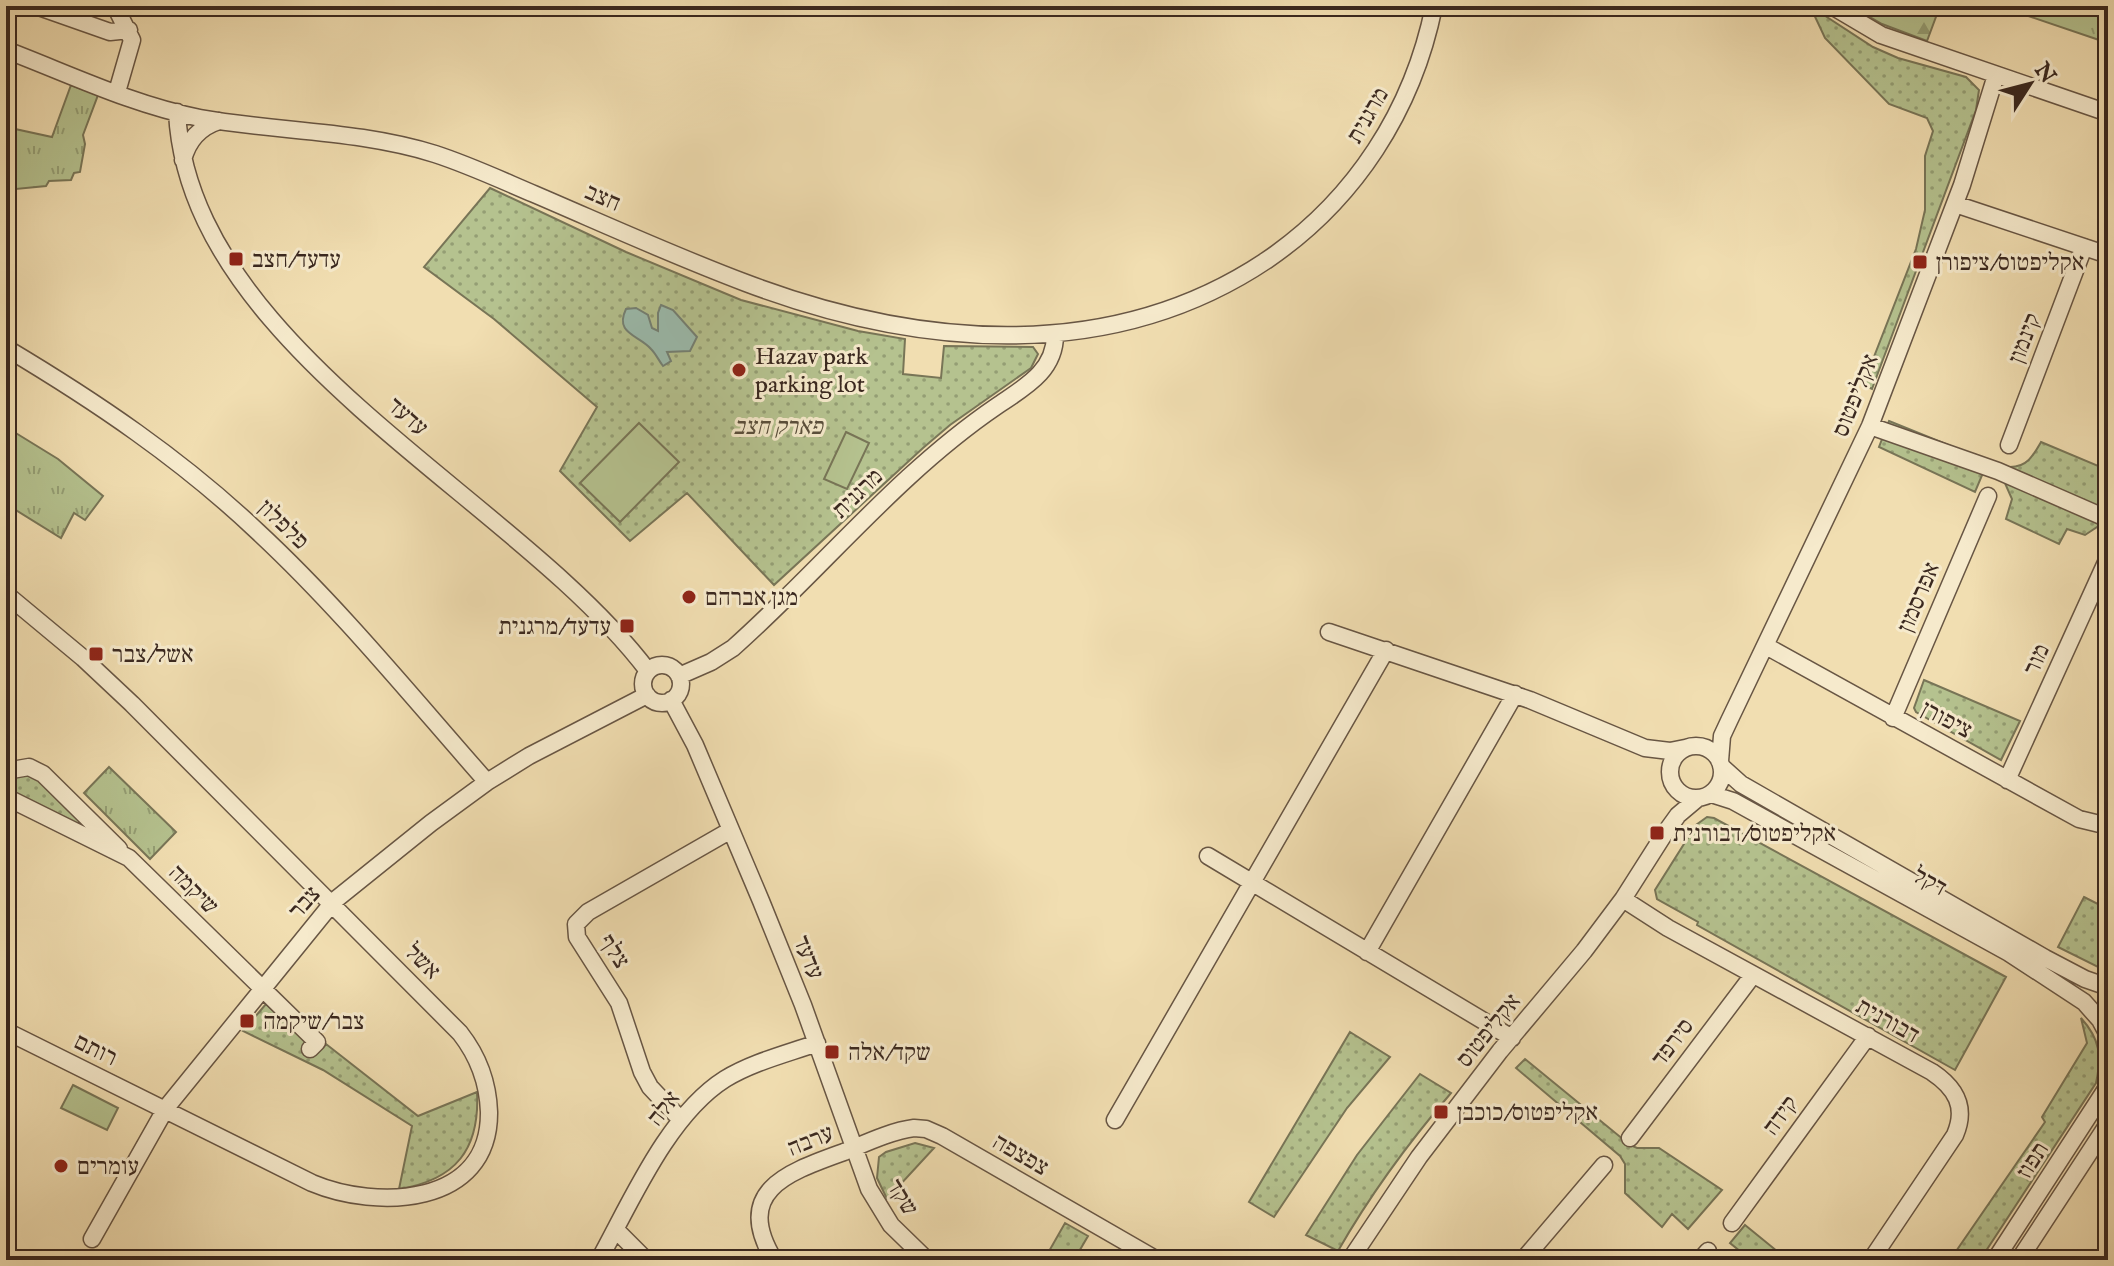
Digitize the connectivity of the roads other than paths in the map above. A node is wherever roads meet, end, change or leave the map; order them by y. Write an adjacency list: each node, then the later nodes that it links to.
1 (36, 6): 5 (street)
2 (115, 6): 5 (street)
3 (1434, 6): 16 (street, מרגנית)
4 (1832, 6): 7 (street)
5 (129, 30): 8 (street)
6 (6, 50): 8 (street, חצב)
7 (1996, 75): 10 (street); 13 (street, אקליפטוס)
8 (117, 92): 9 (street, חצב)
9 (177, 112): 11 (street, חצב); 12 (street, עדעד)
10 (2108, 113)
11 (219, 121): 12 (street); 17 (street, חצב)
12 (183, 161): 28 (street, עדעד)
13 (1955, 204): 14 (street); 19 (street, אקליפטוס)
14 (2084, 247): 15 (street); 20 (street, קינמון)
15 (2108, 255)
16 (1185, 302): 17 (street, חצב)
17 (1055, 335): 29 (street, מרגנית)
18 (6, 348): 41 (street, פלפלון)
19 (1870, 426): 22 (street); 26 (street, אקליפטוס)
20 (2009, 445)
21 (1988, 496): 33 (street, אפרסמון)
22 (2108, 519)
23 (2108, 558): 40 (street, מור)
24 (6, 594): 51 (street, אשל)
25 (1329, 632): 27 (street)
26 (1766, 646): 33 (street, ציפורן); 34 (street, אקליפטוס)
27 (1386, 650): 30 (street); 49 (street)
28 (648, 671): 29 (street); 31 (street)
29 (679, 676): 32 (street)
30 (1515, 694): 35 (street); 52 (street)
31 (647, 695): 32 (street); 41 (street, צבר)
32 (671, 700): 45 (street, עדעד)
33 (1893, 718): 40 (street, ציפורן)
34 (1729, 721): 36 (street, אקליפטוס); 37 (street, אקליפטוס)
35 (1637, 745): 36 (street); 39 (street)
36 (1692, 747): 37 (street); 39 (street)
37 (1721, 764): 42 (street); 54 (street, דקל)
38 (6, 771): 48 (street)
39 (1672, 780): 42 (street); 46 (street, אקליפטוס)
40 (2007, 780): 44 (street, ציפורן)
41 (487, 782): 51 (street, צבר)
42 (1704, 796): 46 (street, אקליפטוס); 57 (street, דקל)
43 (6, 797): 48 (street, שיקמה)
44 (2108, 826)
45 (731, 830): 60 (street, עדעד); 64 (street, צלף)
46 (1665, 833): 50 (street, אקליפטוס)
47 (1208, 856): 49 (street)
48 (129, 858): 55 (street, שיקמה)
49 (1253, 883): 52 (street); 65 (street)
50 (1623, 899): 53 (street, דבורנית); 59 (street, אקליפטוס)
51 (332, 904): 55 (street, צבר); 63 (street, אשל)
52 (1367, 952): 59 (street)
53 (1753, 975): 58 (street, דבורנית); 67 (street, סירפד)
54 (2108, 987)
55 (262, 990): 61 (street, שיקמה); 63 (street, צבר)
56 (6, 1031): 63 (street, רותם)
57 (2108, 1035)
58 (1868, 1036): 70 (street, קידה); 80 (street, דבורנית)
59 (1512, 1038): 78 (street, אקליפטוס)
60 (817, 1043): 64 (street, אלה); 68 (street, עדעד)
61 (310, 1049)
62 (2108, 1086): 81 (street, תפוז)
63 (165, 1110): 72 (street, צבר)
64 (681, 1120): 71 (street, אלה)
65 (1115, 1120)
66 (2108, 1124): 82 (street, תפוז)
67 (1630, 1138)
68 (854, 1148): 75 (street, ערבה); 76 (street, שקד); 77 (street, צפצפה)
69 (1604, 1165): 79 (street)
70 (1732, 1223)
71 (616, 1230): 73 (street, אלה); 74 (street)
72 (92, 1239)
73 (599, 1260)
74 (646, 1260)
75 (774, 1260)
76 (927, 1260)
77 (1157, 1260)
78 (1350, 1260)
79 (1523, 1260)
80 (1871, 1260)
81 (1995, 1260)
82 (2019, 1260)

